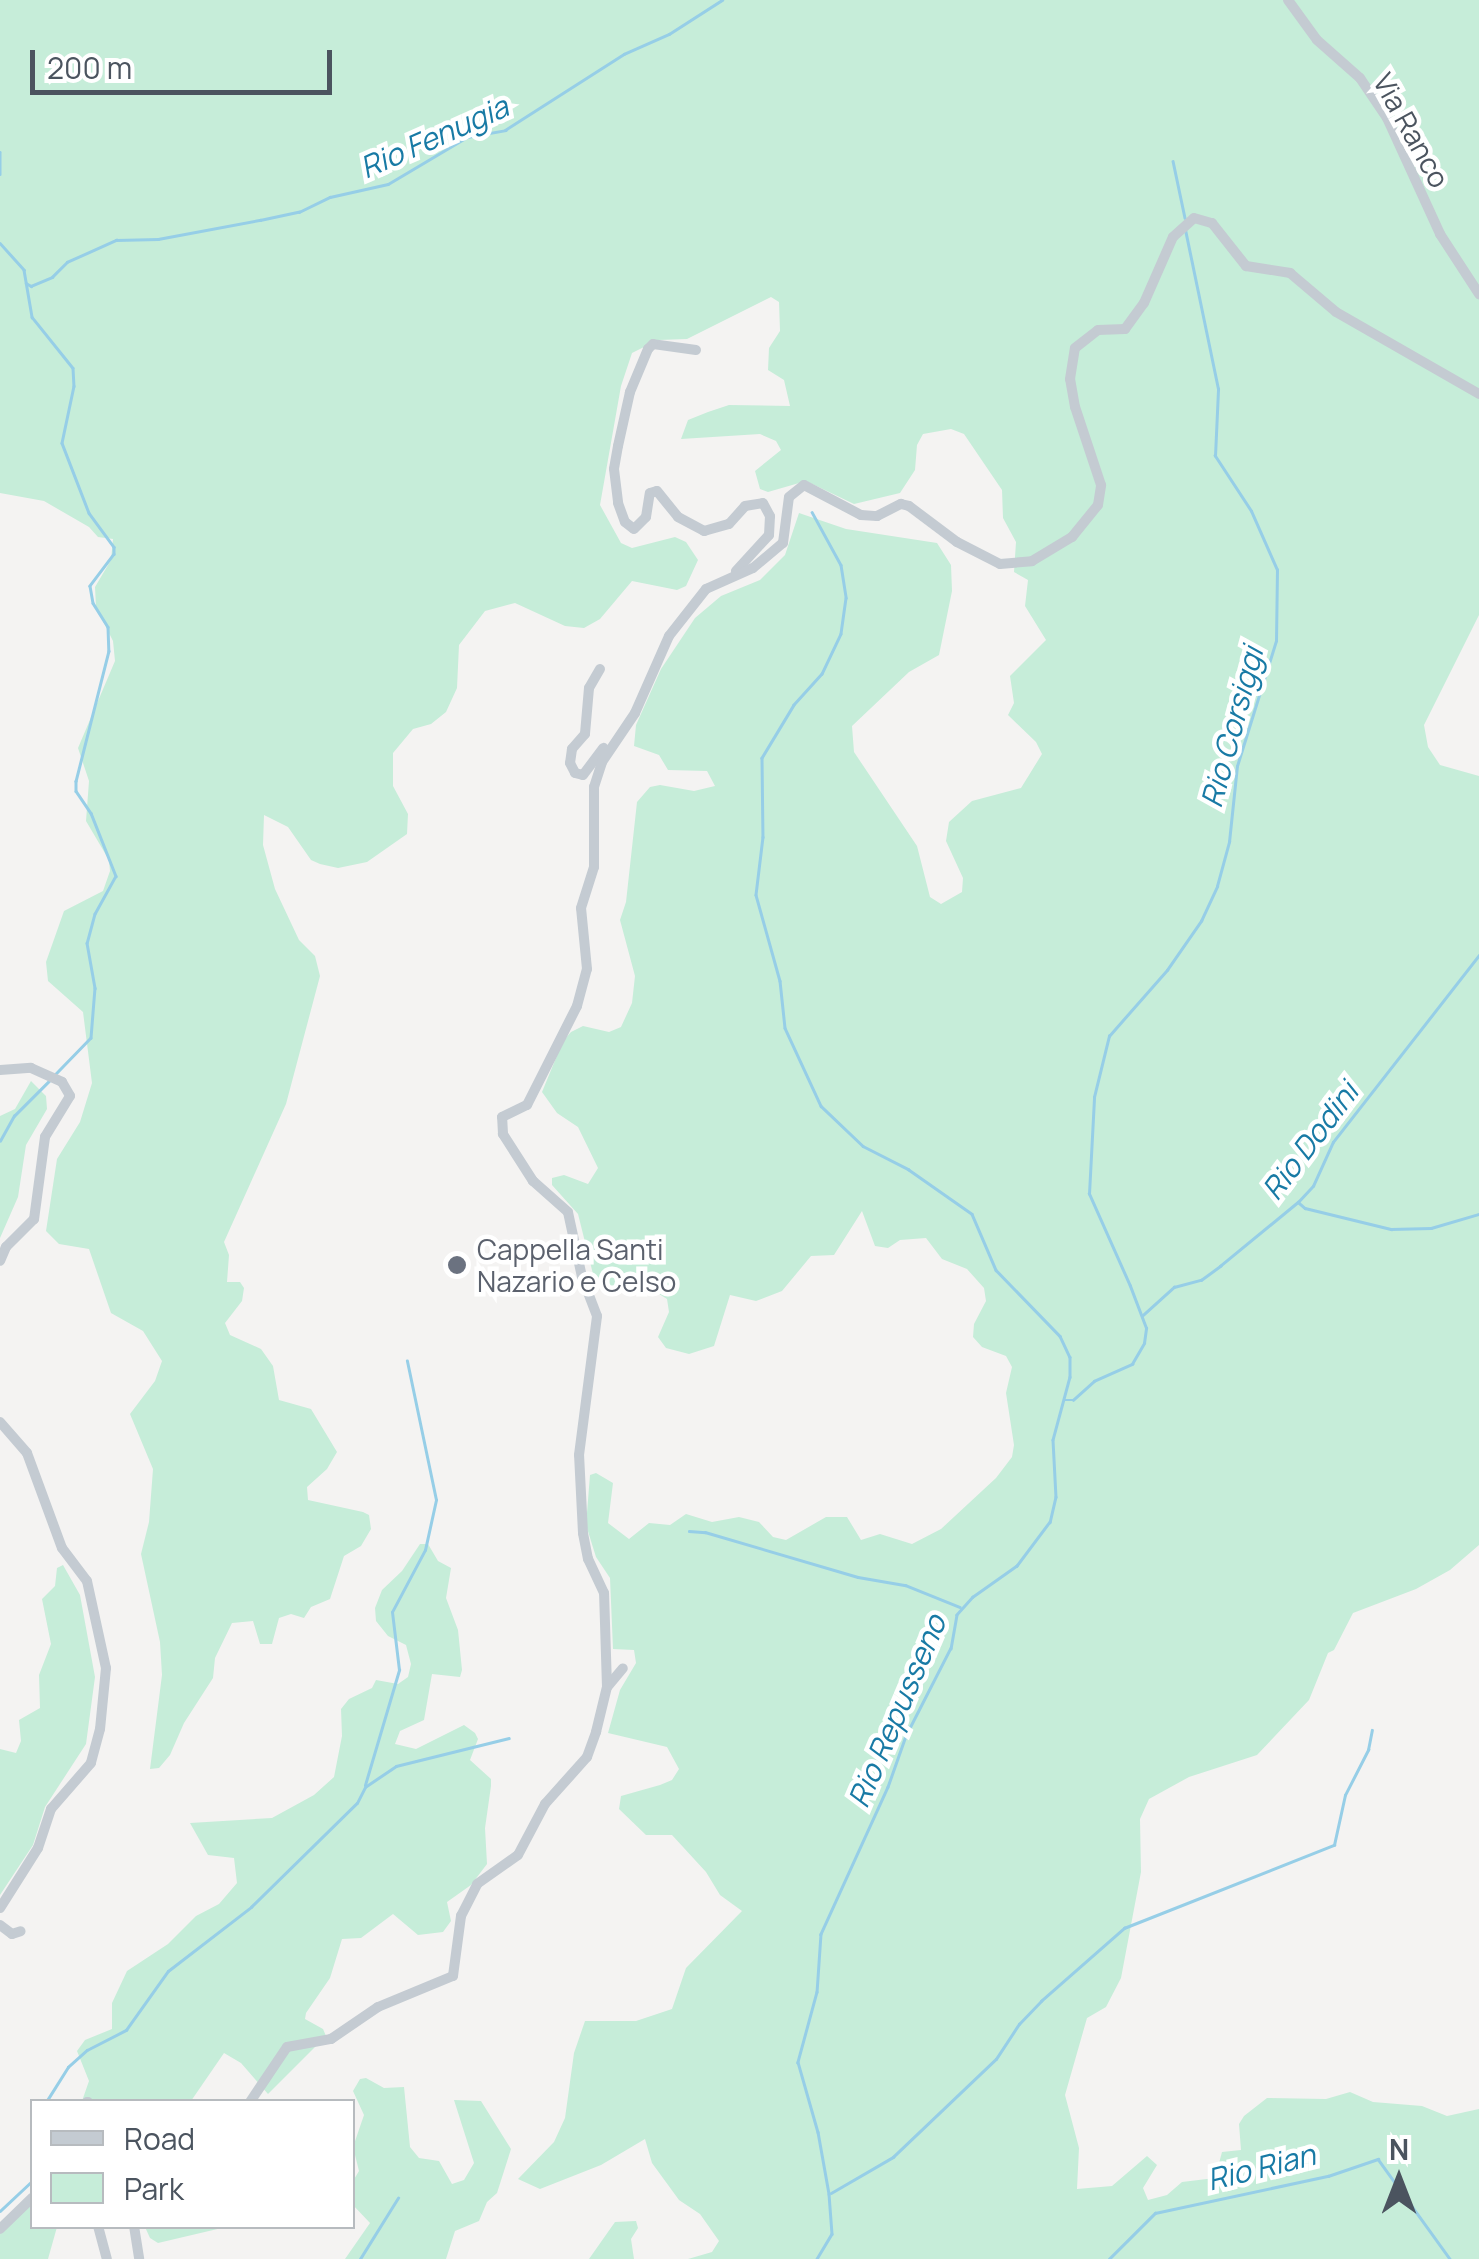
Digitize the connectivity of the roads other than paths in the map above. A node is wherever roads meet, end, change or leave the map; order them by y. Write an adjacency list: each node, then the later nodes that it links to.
1 (1288, 0): 2 (street, Via Ranco)
2 (1479, 294)
3 (696, 350): 5 (street)
4 (1479, 394): 5 (street)
5 (730, 576): 7 (street)
6 (600, 669): 7 (street)
7 (621, 730): 12 (street)
8 (0, 1070): 9 (street)
9 (0, 1261)
10 (0, 1422): 13 (street)
11 (623, 1668): 12 (street)
12 (607, 1687): 16 (street)
13 (0, 1908)
14 (0, 1924): 15 (street)
15 (22, 1931)
16 (252, 2099)
17 (30, 2200): 18 (street)
18 (0, 2229)
19 (99, 2229): 21 (street)
20 (134, 2229): 22 (street)
21 (107, 2259)
22 (139, 2259)

